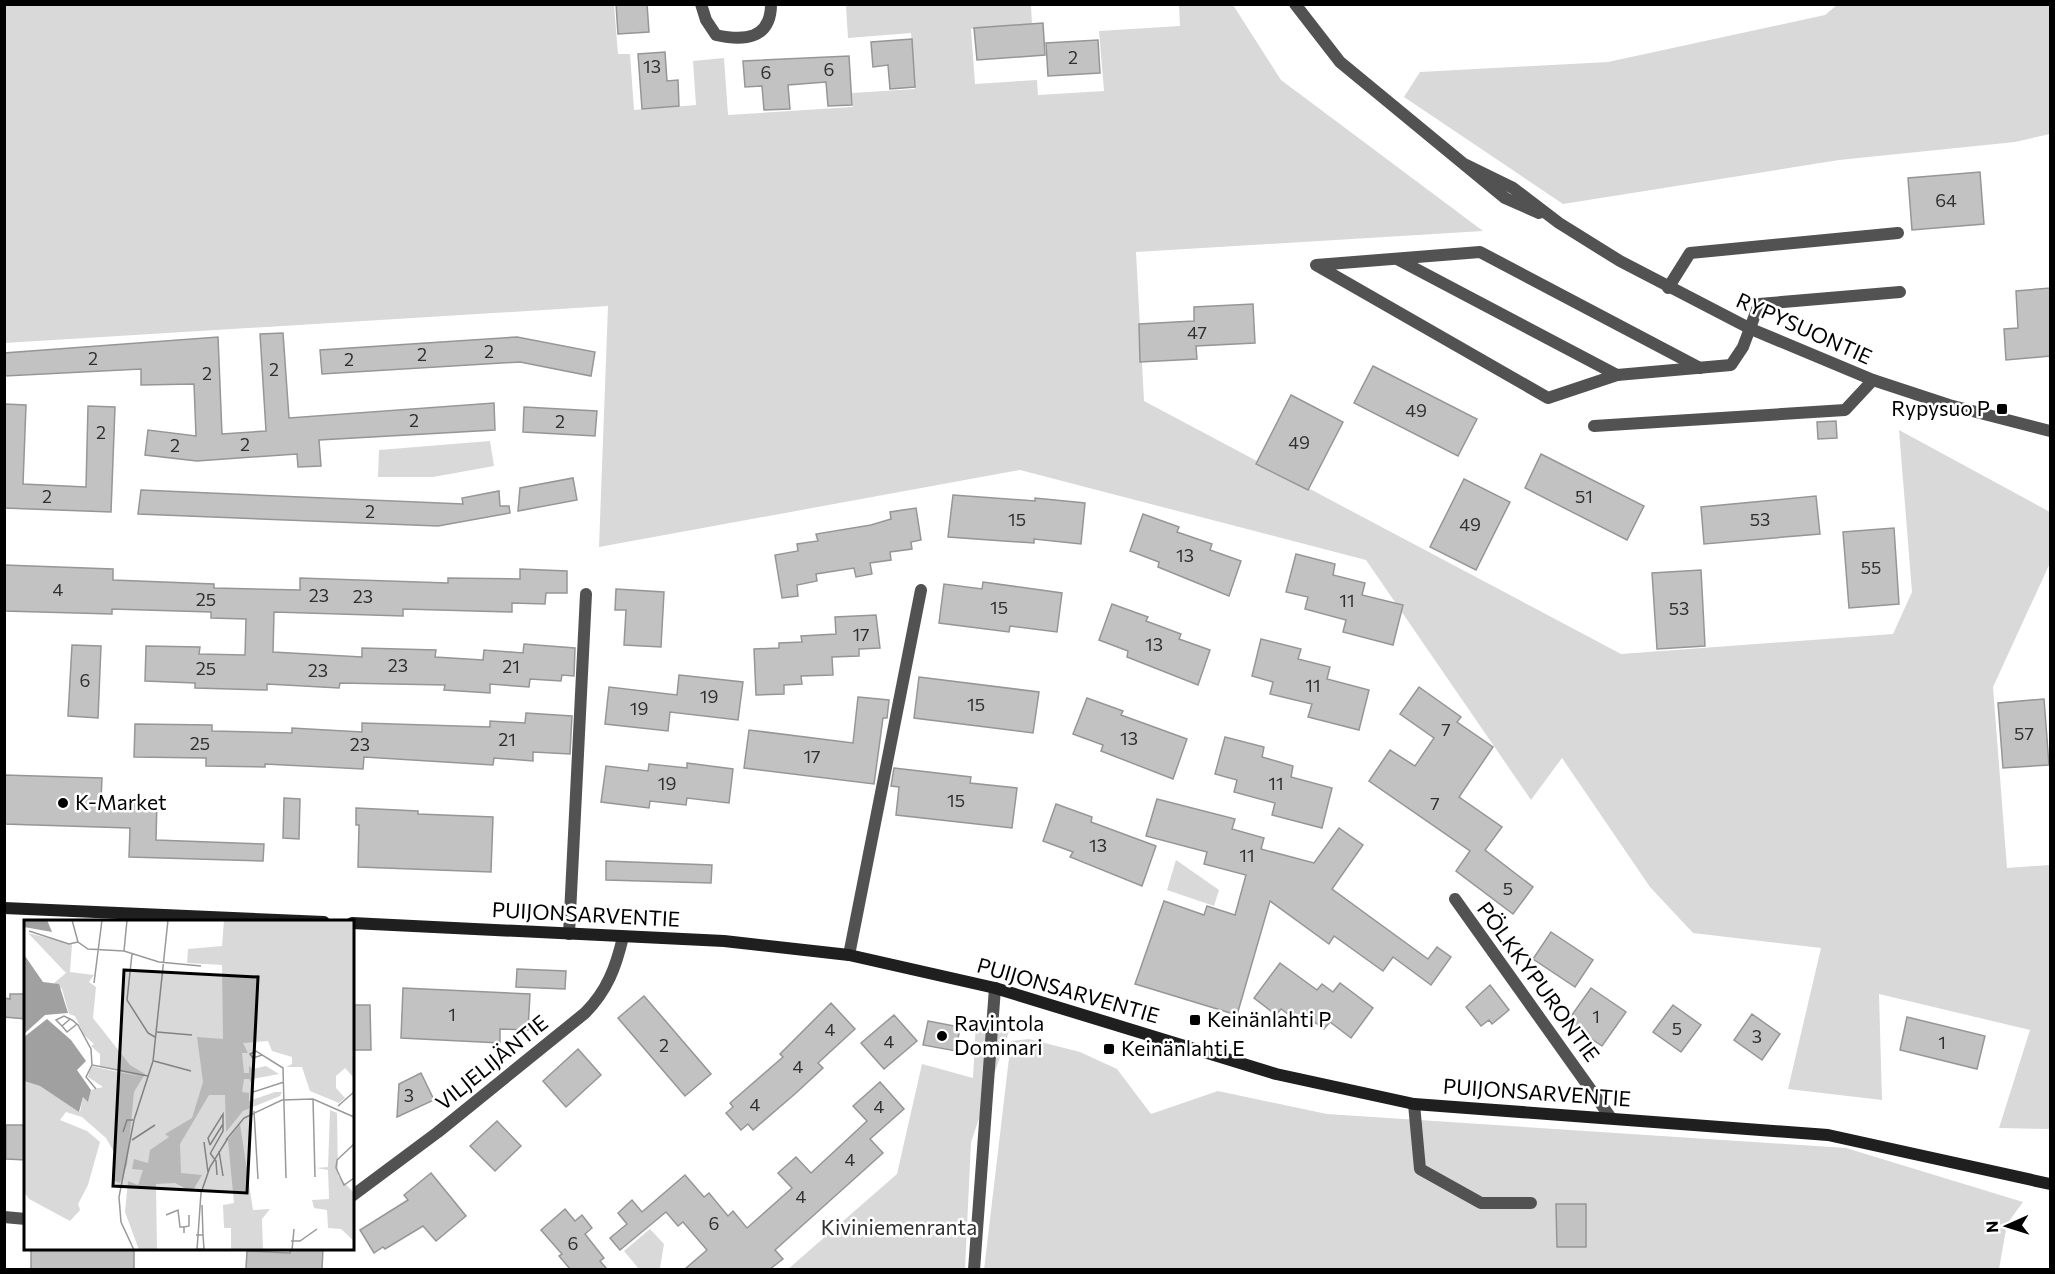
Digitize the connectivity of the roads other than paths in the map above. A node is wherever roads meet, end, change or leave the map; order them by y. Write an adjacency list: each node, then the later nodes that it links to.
1 (701, 4): 2 (street)
2 (771, 4)
3 (1295, 4): 6 (street, RYPYSUONTIE)
4 (1898, 232): 6 (street)
5 (1396, 259): 9 (street); 10 (street); 10 (street)
6 (1668, 288): 8 (street, RYPYSUONTIE)
7 (1900, 291): 8 (street)
8 (1751, 329): 9 (street); 11 (street, RYPYSUONTIE)
9 (1700, 368): 10 (street)
10 (1617, 375)
11 (1873, 380): 12 (street); 13 (street, RYPYSUONTIE)
12 (1594, 426)
13 (2050, 430)
14 (921, 590): 22 (street)
15 (586, 594): 20 (street)
16 (1455, 899): 25 (street, PÖLKKYPURONTIE)
17 (4, 908): 18 (main road)
18 (299, 920)
19 (354, 923): 20 (main road, PUIJONSARVENTIE)
20 (569, 934): 21 (main road, PUIJONSARVENTIE)
21 (623, 937): 22 (main road, PUIJONSARVENTIE); 27 (street, VILJELIJÄNTIE)
22 (849, 955): 23 (main road, PUIJONSARVENTIE)
23 (995, 988): 24 (main road, PUIJONSARVENTIE); 31 (street)
24 (1414, 1104): 25 (main road, PUIJONSARVENTIE); 28 (street)
25 (1611, 1118): 26 (main road, PUIJONSARVENTIE)
26 (2050, 1184)
27 (354, 1195)
28 (1531, 1203)
29 (4, 1218): 30 (street)
30 (24, 1219)
31 (974, 1269)

